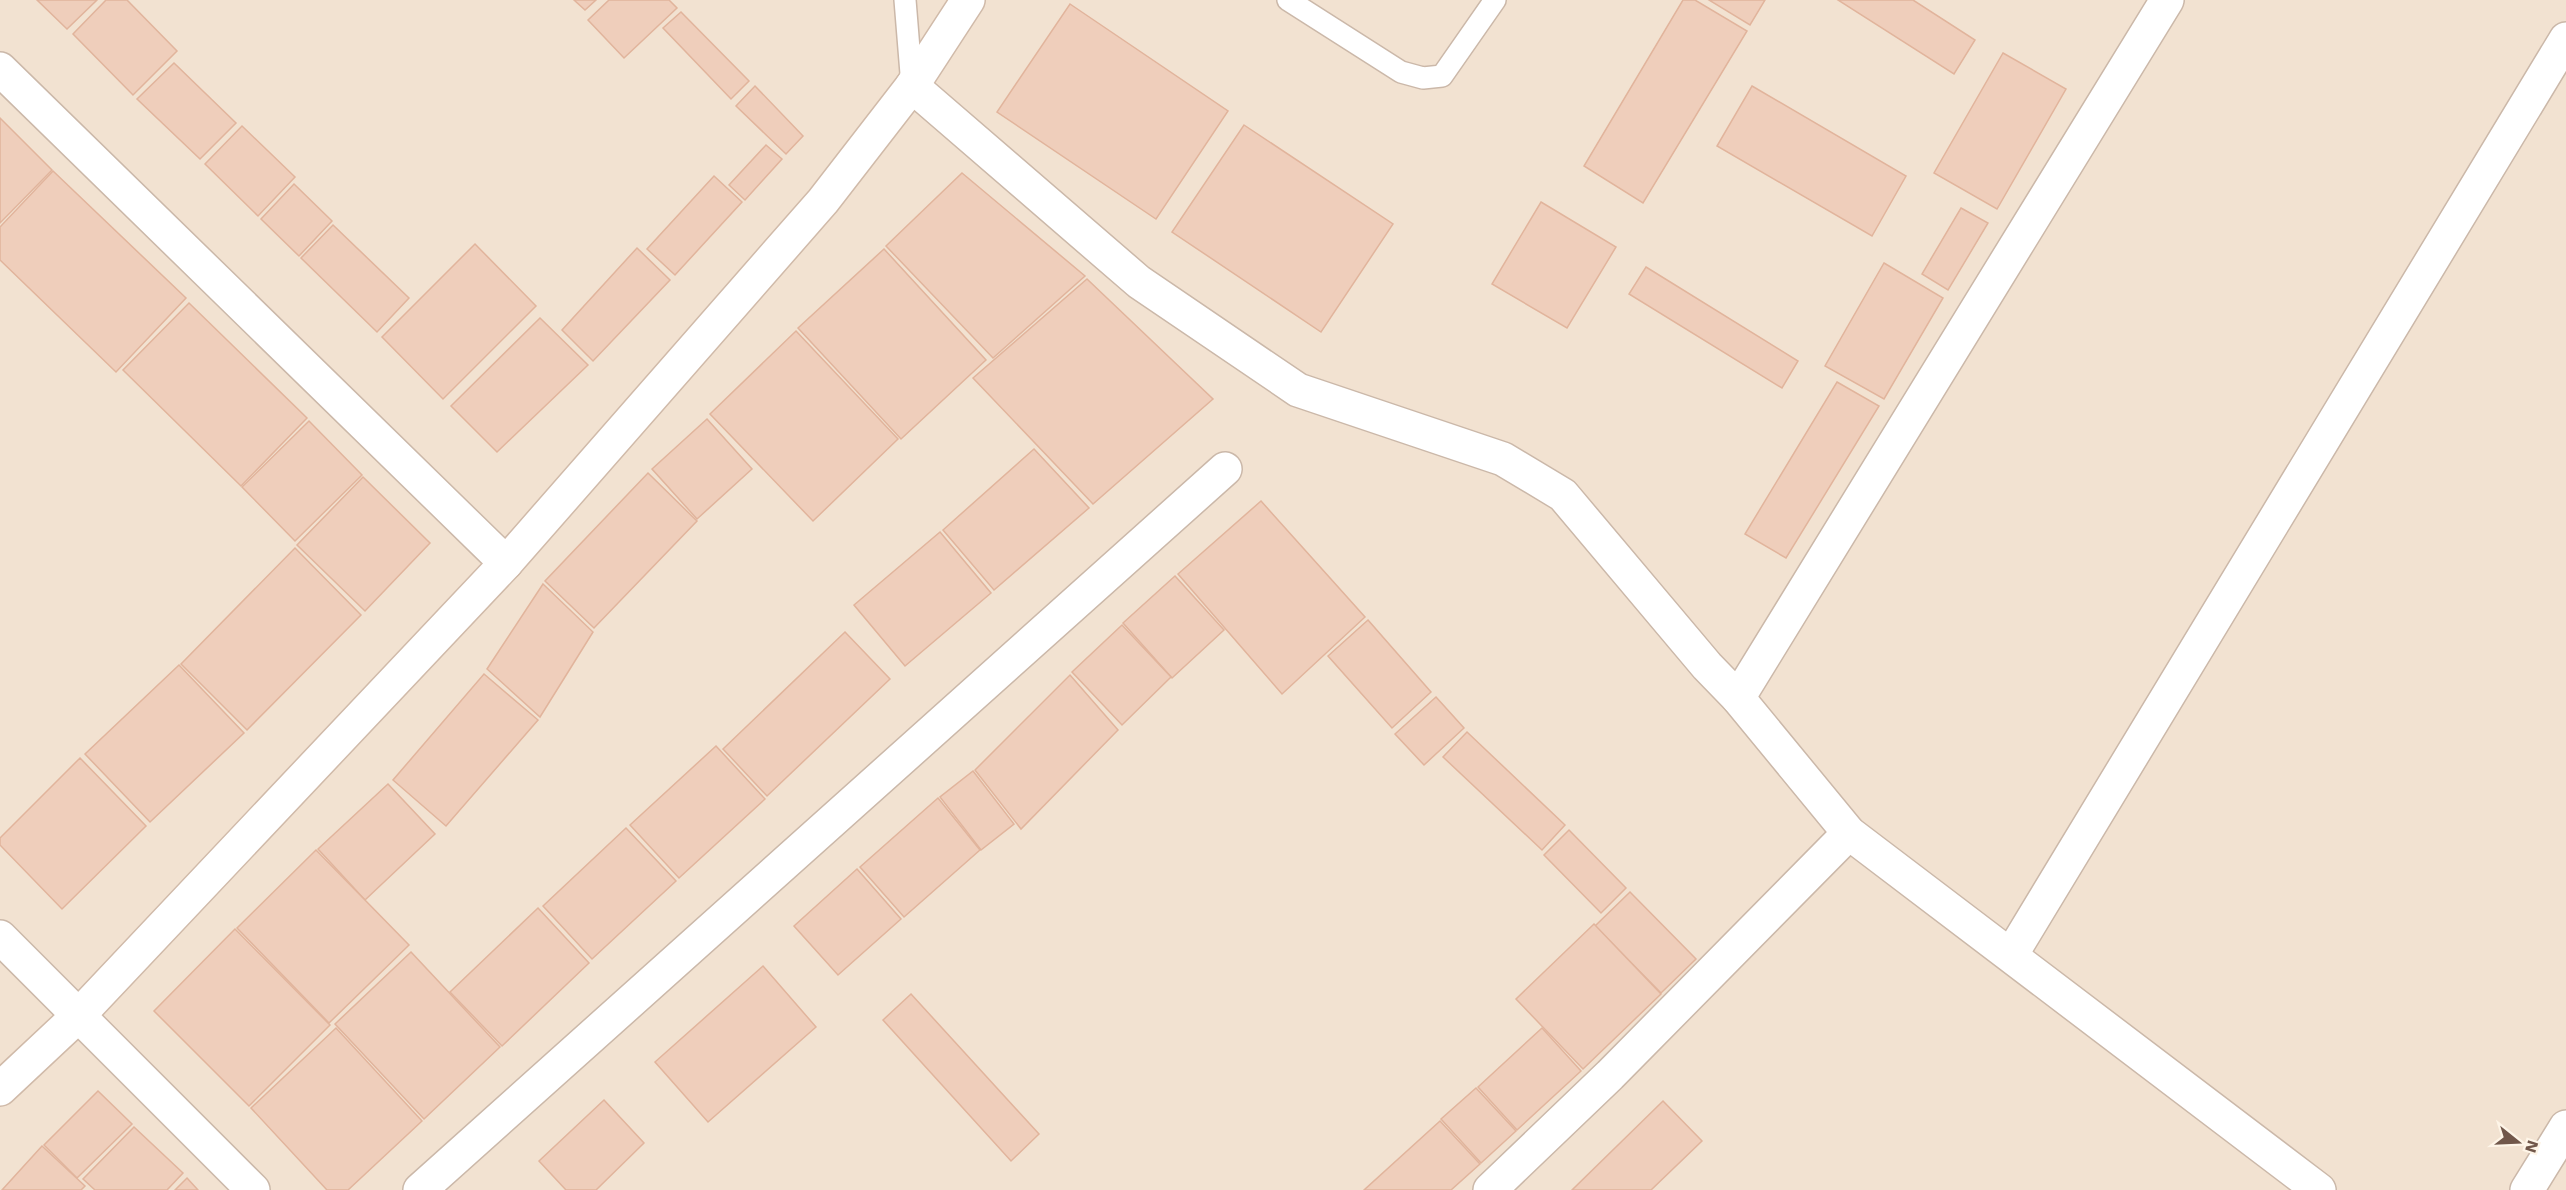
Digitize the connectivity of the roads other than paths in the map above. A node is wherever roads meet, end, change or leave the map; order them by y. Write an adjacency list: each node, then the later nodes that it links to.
1 (905, 0): 8 (lane)
2 (968, 0): 8 (street)
3 (1288, 0): 4 (lane)
4 (1495, 0)
5 (2167, 0): 11 (street)
6 (2566, 39): 14 (street)
7 (0, 69): 10 (street)
8 (912, 86): 10 (street); 11 (street)
9 (1226, 469): 19 (street)
10 (506, 563): 15 (street)
11 (1738, 698): 12 (street)
12 (1849, 833): 14 (street); 20 (street)
13 (0, 937): 15 (street)
14 (2011, 955): 21 (street)
15 (79, 1015): 16 (street); 18 (street)
16 (0, 1089)
17 (2566, 1127): 22 (street)
18 (253, 1190)
19 (420, 1190)
20 (1490, 1190)
21 (2319, 1190)
22 (2527, 1190)

